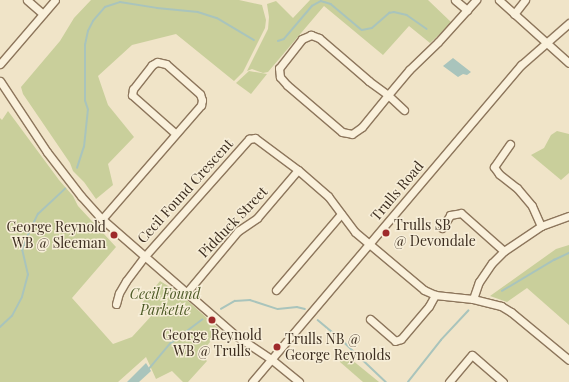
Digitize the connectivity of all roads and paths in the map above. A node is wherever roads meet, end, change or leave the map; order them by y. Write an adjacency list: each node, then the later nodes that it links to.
1 (27, 0): 8 (street)
2 (55, 0): 8 (street)
3 (455, 0): 7 (street)
4 (476, 0): 7 (street)
5 (499, 0): 9 (street)
6 (525, 0): 9 (street)
7 (467, 10): 15 (street)
8 (43, 14): 13 (street)
9 (514, 14): 11 (street)
10 (569, 24): 11 (street, Trulls Road)
11 (546, 42): 12 (street); 25 (street, Trulls Road)
12 (569, 63)
13 (0, 64)
14 (0, 82): 22 (street)
15 (388, 95): 15 (street); 16 (street)
16 (404, 110)
17 (176, 133): 17 (street); 22 (street)
18 (510, 144): 23 (street)
19 (298, 170): 20 (street, Cecil Found Crescent); 27 (street, Cecil Found Crescent); 29 (street, Pidduck Street)
20 (341, 214): 25 (street, Cecil Found Crescent); 28 (street)
21 (569, 216): 23 (street)
22 (102, 219): 27 (street)
23 (542, 226): 26 (street)
24 (442, 228): 26 (street)
25 (369, 244): 30 (street, Cecil Found Crescent); 34 (street, Trulls Road)
26 (504, 251): 31 (street)
27 (145, 256): 29 (street); 32 (street, Cecil Found Crescent)
28 (276, 290)
29 (187, 292): 34 (street)
30 (435, 294): 31 (street); 33 (street)
31 (473, 299): 35 (street)
32 (116, 304)
33 (370, 320)
34 (271, 359): 36 (street, Trulls Road); 37 (street)
35 (569, 360)
36 (252, 382)
37 (299, 382)
38 (449, 382): 39 (street)
39 (503, 382)

